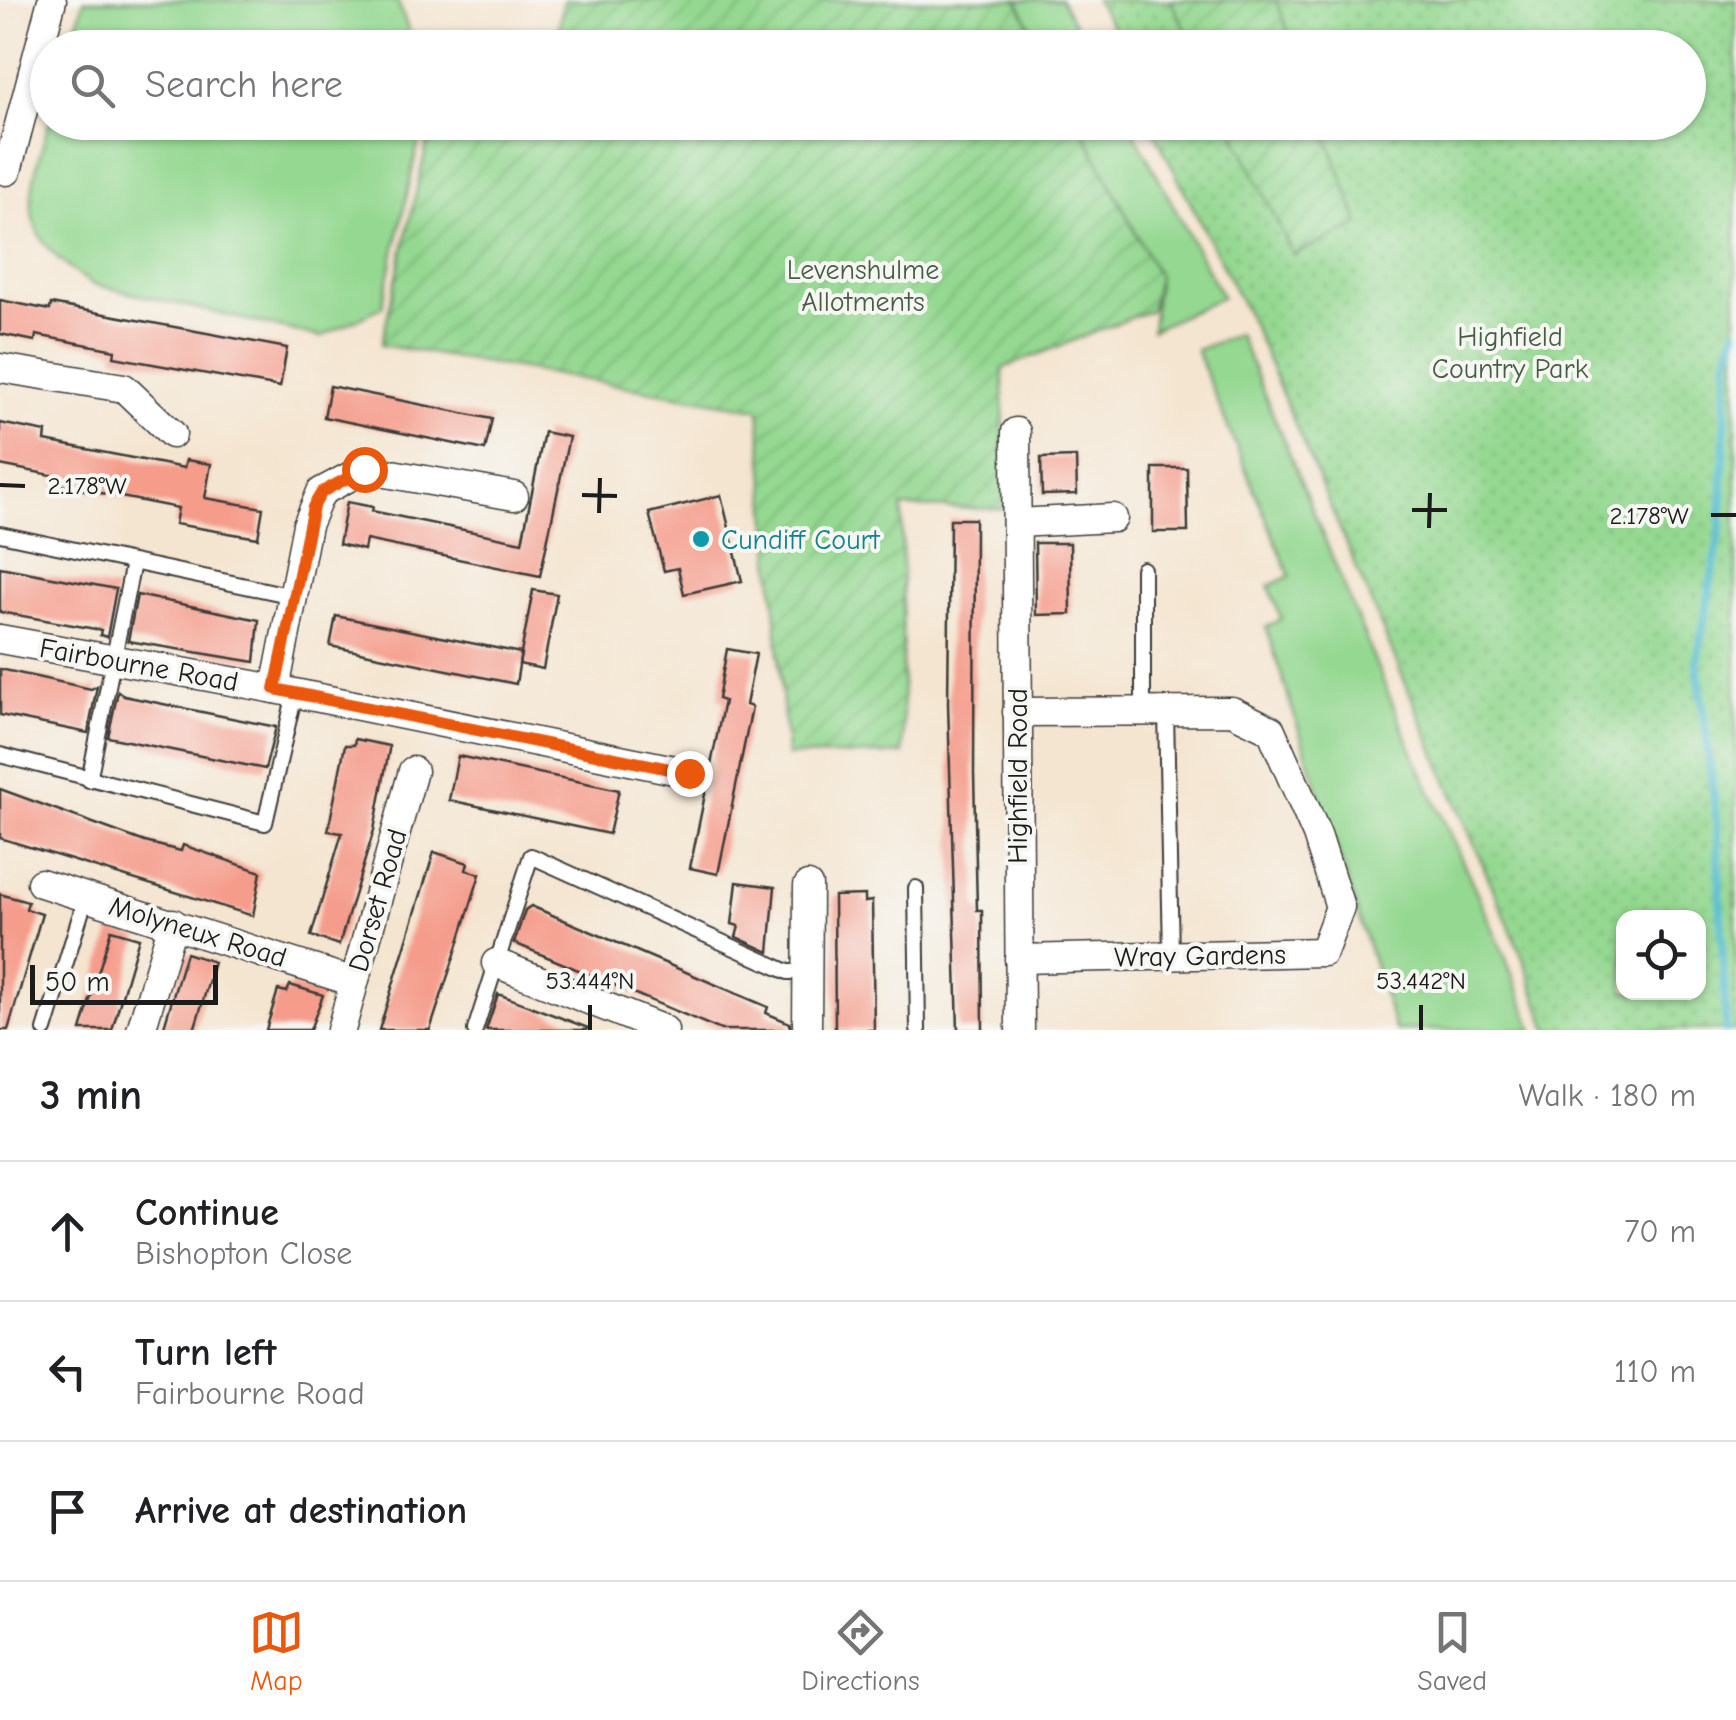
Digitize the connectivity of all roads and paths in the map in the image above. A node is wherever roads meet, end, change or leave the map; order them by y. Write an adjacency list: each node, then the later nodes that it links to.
1 (52, 0): 2 (street)
2 (44, 30)
3 (30, 84): 4 (street)
4 (0, 169)
5 (0, 368): 7 (street)
6 (1016, 432): 10 (street, Highfield Road)
7 (172, 434)
8 (514, 496): 14 (street)
9 (1113, 518): 10 (street)
10 (1017, 523): 19 (street, Highfield Road)
11 (0, 534): 12 (lane)
12 (133, 562): 14 (lane); 16 (lane)
13 (1143, 569): 18 (lane)
14 (292, 596): 17 (street)
15 (0, 639): 16 (street, Fairbourne Road)
16 (114, 660): 17 (street, Fairbourne Road); 23 (lane)
17 (285, 691): 22 (street, Fairbourne Road); 23 (lane)
18 (1155, 711): 19 (street); 29 (lane); 29 (street, Wray Gardens)
19 (1017, 712): 30 (street, Highfield Road)
20 (0, 755): 23 (lane)
21 (413, 771): 33 (street, Dorset Road)
22 (689, 773)
23 (89, 780)
24 (41, 883): 27 (street, Molyneux Road)
25 (808, 886): 32 (street)
26 (916, 888): 40 (lane)
27 (86, 897): 28 (street, Molyneux Road); 34 (lane)
28 (174, 923): 33 (street, Molyneux Road); 35 (street)
29 (1171, 956): 30 (street, Wray Gardens)
30 (1019, 959): 41 (street, Highfield Road)
31 (496, 963): 32 (lane); 37 (lane); 38 (street)
32 (808, 972): 39 (street)
33 (354, 982): 36 (street, Dorset Road)
34 (45, 1030)
35 (141, 1030)
36 (341, 1030)
37 (475, 1030)
38 (664, 1030)
39 (807, 1030)
40 (918, 1030)
41 (1020, 1030)

